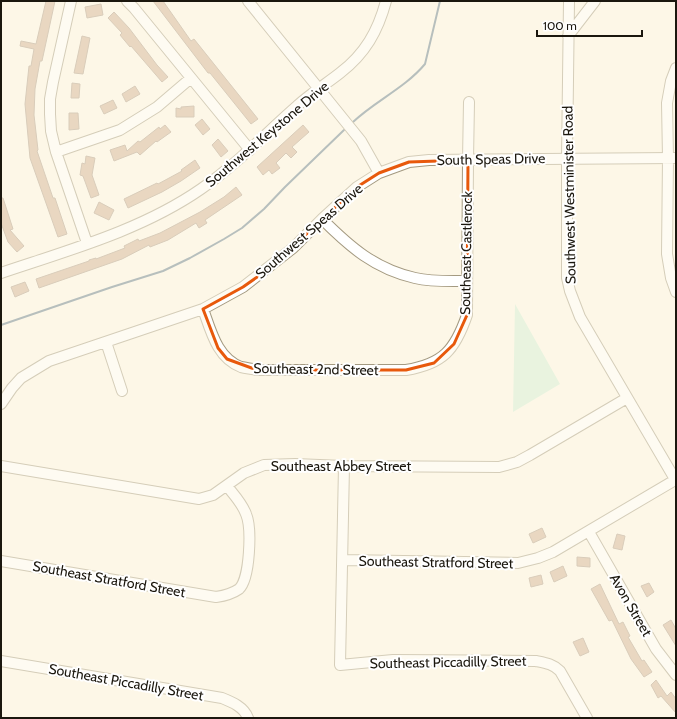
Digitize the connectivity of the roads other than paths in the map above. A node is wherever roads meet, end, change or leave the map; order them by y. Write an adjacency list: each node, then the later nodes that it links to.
1 (71, 1): 13 (street)
2 (127, 1): 9 (street)
3 (248, 1): 10 (street)
4 (386, 1): 10 (street, Southwest Keystone Drive)
5 (569, 1): 7 (street, Southwest Westminister Road)
6 (595, 1): 7 (street)
7 (568, 36): 14 (street, Southwest Westminister Road)
8 (676, 68): 15 (street)
9 (191, 78): 12 (street); 13 (street)
10 (319, 89): 12 (street, Southwest Keystone Drive); 17 (street)
11 (469, 102): 16 (street, Southeast Castlerock)
12 (250, 150): 19 (street, Southwest Keystone Drive)
13 (56, 152): 19 (street)
14 (567, 158): 15 (street, South Speas Drive); 16 (street, South Speas Drive); 27 (street, Southwest Westminister Road)
15 (672, 158): 22 (street)
16 (468, 160): 17 (street, South Speas Drive); 21 (street, Southeast Castlerock)
17 (379, 173): 18 (street, Southwest Speas Drive)
18 (322, 219): 21 (street); 23 (street, Southwest Speas Drive)
19 (87, 243): 20 (street, Southwest Keystone Drive)
20 (1, 272)
21 (467, 281): 25 (street, Southeast Castlerock)
22 (676, 292)
23 (203, 309): 24 (street, Southwest Speas Drive); 25 (street, Southeast 2nd Street)
24 (106, 342): 26 (street); 28 (street, Southwest Speas Drive)
25 (415, 368)
26 (122, 391)
27 (627, 398): 30 (street, Southeast Abbey Street); 31 (street, Southwest Westminister Road)
28 (2, 402)
29 (1, 466): 32 (street, Southeast Abbey Street)
30 (344, 466): 32 (street, Southeast Abbey Street); 34 (street)
31 (676, 481): 33 (street, Southeast Stratford Street)
32 (227, 486): 35 (street, Southeast Stratford Street)
33 (588, 532): 34 (street, Southeast Stratford Street); 37 (street, Avon Street)
34 (343, 560): 39 (street, Southeast Piccadilly Street)
35 (1, 561)
36 (1, 660): 38 (street, Southeast Piccadilly Street)
37 (676, 675)
38 (247, 716)
39 (587, 718)

